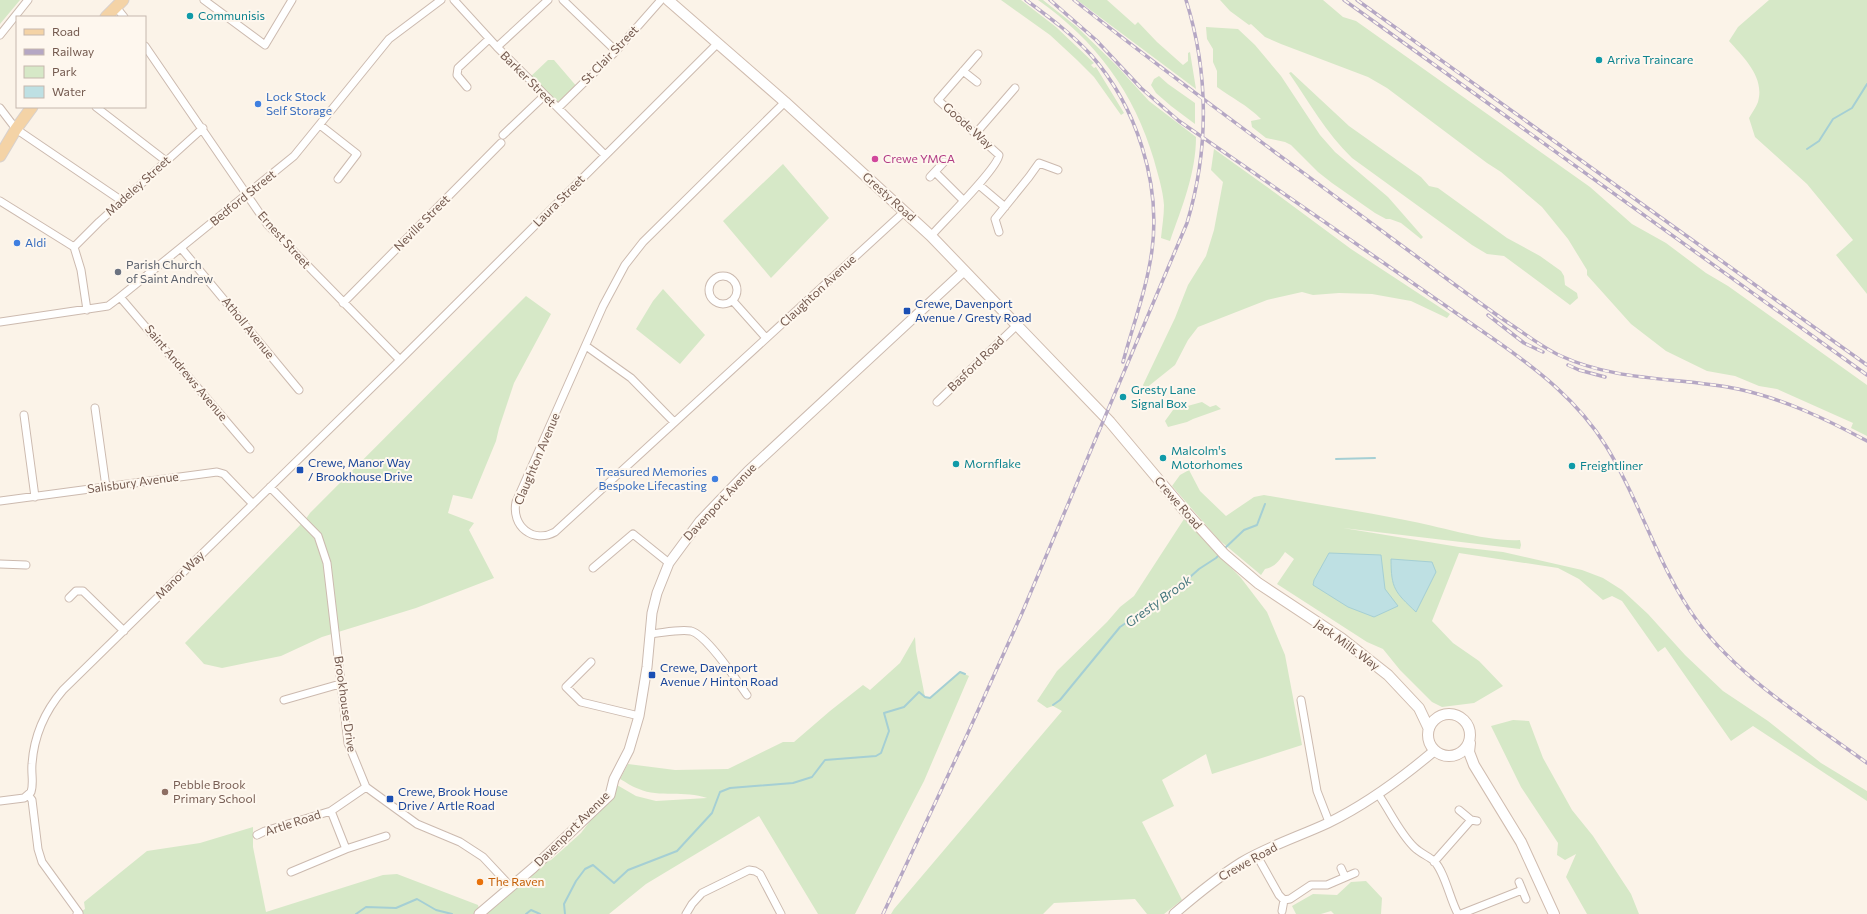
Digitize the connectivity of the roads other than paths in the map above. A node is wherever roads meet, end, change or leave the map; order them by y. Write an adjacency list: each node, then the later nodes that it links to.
1 (28, 0): 13 (street)
2 (204, 0): 3 (street)
3 (292, 0)
4 (441, 0): 30 (street, Bedford Street)
5 (454, 0): 14 (street, Barker Street)
6 (548, 0): 17 (street)
7 (563, 0): 18 (street)
8 (661, 0): 18 (street, St Clair Street)
9 (668, 0): 15 (main road, Gresty Road)
10 (120, 3): 11 (main road); 12 (street)
11 (107, 16)
12 (124, 16)
13 (0, 35)
14 (489, 39): 17 (street, Barker Street); 22 (street)
15 (718, 43): 25 (main road, Gresty Road); 36 (street, Laura Street)
16 (146, 47): 31 (street, Ernest Street)
17 (497, 47): 24 (street, Barker Street)
18 (616, 51): 29 (street, St Clair Street)
19 (978, 54): 20 (street, Goode Way)
20 (963, 71): 21 (street); 33 (street, Goode Way)
21 (977, 82)
22 (467, 87)
23 (1015, 88): 33 (street)
24 (544, 95): 29 (street, Barker Street); 34 (street)
25 (785, 102): 48 (main road, Gresty Road); 61 (street, Claughton Avenue)
26 (0, 108): 32 (street)
27 (31, 108): 32 (main road)
28 (97, 108): 38 (street)
29 (558, 108): 36 (street, Barker Street)
30 (320, 125): 41 (street); 43 (street, Bedford Street)
31 (203, 128): 38 (street, Madeley Street); 43 (street, Ernest Street)
32 (16, 129): 37 (main road); 46 (street)
33 (976, 133): 42 (street, Goode Way)
34 (503, 135)
35 (500, 143): 56 (street, Neville Street)
36 (605, 155): 62 (street, Laura Street)
37 (0, 156)
38 (166, 161): 46 (street, Madeley Street)
39 (944, 162): 44 (street)
40 (1058, 170): 47 (street)
41 (338, 179)
42 (978, 185): 44 (street, Goode Way); 47 (street)
43 (247, 195): 52 (street, Bedford Street); 56 (street, Ernest Street)
44 (964, 200): 50 (street, Goode Way)
45 (0, 201): 51 (street)
46 (122, 201): 51 (street, Madeley Street)
47 (1005, 207): 49 (street)
48 (905, 211): 50 (main road, Gresty Road); 60 (street, Claughton Avenue)
49 (999, 232)
50 (931, 236): 53 (main road, Gresty Road)
51 (74, 247): 57 (street)
52 (181, 248): 54 (street, Bedford Street); 63 (street, Atholl Avenue)
53 (964, 271): 59 (main road, Gresty Road); 75 (street, Davenport Avenue)
54 (120, 298): 57 (street, Bedford Street); 69 (street, Saint Andrews Avenue)
55 (733, 301): 55 (street); 60 (street)
56 (343, 303): 62 (street, Ernest Street)
57 (87, 310): 58 (street, Bedford Street)
58 (0, 322)
59 (1016, 326): 64 (street, Basford Road); 66 (main road, Gresty Road)
60 (766, 338): 68 (street, Claughton Avenue)
61 (586, 346): 68 (street); 68 (street, Claughton Avenue)
62 (400, 360): 71 (street, Manor Way)
63 (299, 390)
64 (937, 402)
65 (95, 408): 70 (street)
66 (1097, 408): 79 (main road, Crewe Road)
67 (24, 415): 72 (street)
68 (674, 422)
69 (250, 449)
70 (106, 487): 72 (street, Salisbury Avenue); 74 (street, Salisbury Avenue)
71 (270, 487): 74 (street, Manor Way); 84 (street, Brookhouse Drive)
72 (35, 497): 73 (street, Salisbury Avenue)
73 (0, 501)
74 (253, 504): 81 (street, Manor Way)
75 (668, 563): 78 (street); 82 (street, Davenport Avenue)
76 (0, 564): 77 (street)
77 (26, 565)
78 (593, 568)
79 (1267, 590): 88 (main road, Jack Mills Way)
80 (69, 598): 81 (street)
81 (124, 631): 98 (street, Manor Way)
82 (650, 634): 85 (street); 89 (street, Davenport Avenue)
83 (591, 662): 89 (street)
84 (340, 684): 86 (street); 96 (street, Brookhouse Drive)
85 (748, 695)
86 (284, 700)
87 (1301, 700): 102 (street)
88 (1419, 708): 90 (main road, Jack Mills Way); 91 (main road, Jack Mills Way)
89 (639, 716): 113 (street, Davenport Avenue)
90 (1439, 716): 91 (main road); 92 (main road)
91 (1429, 729): 93 (main road)
92 (1470, 743): 94 (main road); 95 (main road)
93 (1434, 751): 94 (main road); 97 (street, Crewe Road)
94 (1459, 755): 95 (main road)
95 (1474, 765): 124 (main road)
96 (366, 787): 100 (street, Artle Road); 113 (street, Brookhouse Drive)
97 (1378, 794): 102 (street, Crewe Road); 107 (street)
98 (29, 796): 99 (street); 118 (street)
99 (0, 802)
100 (331, 810): 103 (street, Artle Road); 105 (street, Artle Road)
101 (1459, 810): 107 (street)
102 (1329, 822): 106 (street, Crewe Road)
103 (256, 835)
104 (386, 836): 105 (street)
105 (346, 849): 109 (street)
106 (1256, 854): 116 (street); 122 (street, Crewe Road)
107 (1434, 862): 123 (street)
108 (1341, 868): 111 (street)
109 (291, 872)
110 (1355, 873): 111 (street)
111 (1345, 877): 116 (street)
112 (1519, 882): 114 (street)
113 (511, 887): 119 (street, Davenport Avenue)
114 (1522, 890): 115 (street); 123 (street)
115 (1526, 899)
116 (1284, 900): 117 (street)
117 (1282, 911)
118 (78, 913)
119 (479, 914)
120 (686, 914): 121 (street)
121 (781, 914)
122 (1174, 914)
123 (1459, 914)
124 (1554, 914)

